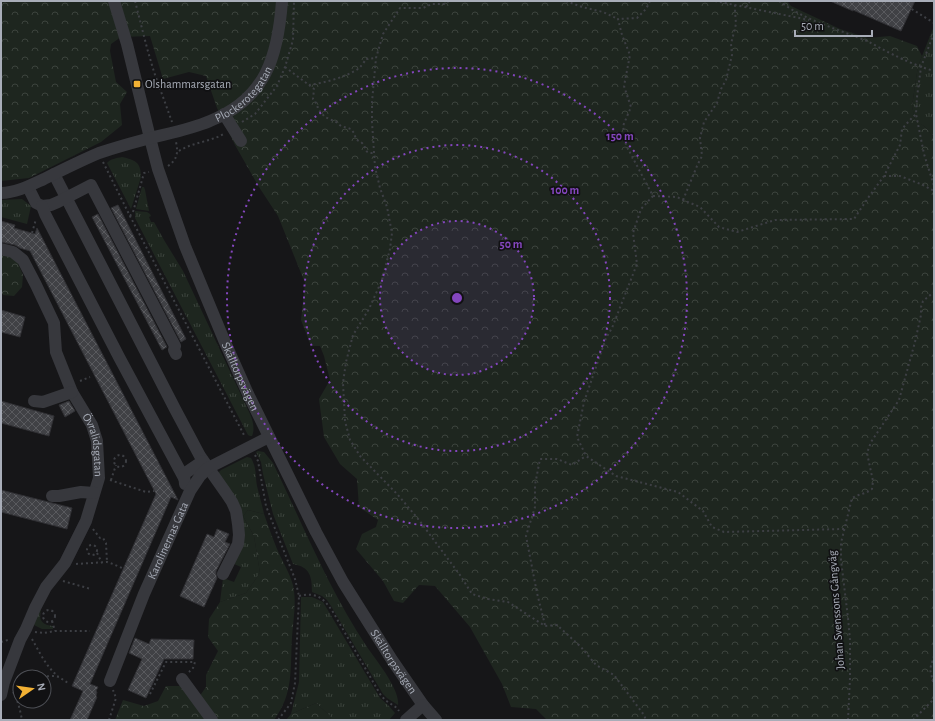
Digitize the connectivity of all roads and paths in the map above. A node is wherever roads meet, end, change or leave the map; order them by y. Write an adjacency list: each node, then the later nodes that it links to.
1 (114, 1): 24 (street, Skälltorpsvägen)
2 (282, 1): 22 (street, Plockerotegatan)
3 (449, 1): 17 (path)
4 (566, 1): 13 (path)
5 (650, 1): 13 (path)
6 (715, 1): 11 (path)
7 (735, 1): 11 (path)
8 (750, 1): 12 (path)
9 (779, 1): 14 (path)
10 (899, 1): 15 (path)
11 (735, 5): 12 (path); 36 (path)
12 (746, 7): 14 (path)
13 (618, 19): 34 (path)
14 (812, 20): 19 (path)
15 (934, 23)
16 (934, 33): 19 (path)
17 (376, 58): 21 (path); 27 (path)
18 (285, 67): 21 (path)
19 (921, 67): 20 (path); 23 (path)
20 (934, 70)
21 (309, 85): 27 (path)
22 (224, 114): 24 (street, Plockerotegatan); 25 (street)
23 (916, 114): 29 (path); 30 (path)
24 (150, 138): 26 (street); 43 (street, Skälltorpsvägen)
25 (241, 141)
26 (99, 153): 28 (street); 44 (path)
27 (374, 153): 66 (path)
28 (54, 174): 31 (street); 35 (street)
29 (884, 176): 32 (path); 36 (path)
30 (934, 186)
31 (28, 187): 33 (street); 37 (street)
32 (934, 191)
33 (1, 193)
34 (653, 196): 36 (path); 45 (path)
35 (66, 198): 37 (street); 40 (street); 46 (street)
36 (683, 200)
37 (42, 206): 48 (street)
38 (1, 249): 41 (street, Övralidsgatan)
39 (934, 292): 55 (path, Johan Svenssons Gångväg)
40 (176, 354)
41 (72, 392): 42 (street); 49 (street, Övralidsgatan)
42 (34, 401)
43 (269, 437): 44 (street, Karolinernas Gata); 79 (street, Skälltorpsvägen)
44 (250, 446): 46 (street, Karolinernas Gata); 64 (path)
45 (586, 456): 55 (path); 66 (path)
46 (206, 464): 48 (street); 51 (street, Karolinernas Gata); 61 (street)
47 (116, 465): 47 (path); 49 (path)
48 (184, 478): 51 (street)
49 (105, 479): 50 (path); 52 (street, Övralidsgatan)
50 (154, 491)
51 (190, 491): 74 (street, Karolinernas Gata)
52 (94, 493): 53 (street); 54 (street, Övralidsgatan)
53 (52, 496)
54 (86, 521): 57 (path); 58 (street, Övralidsgatan)
55 (844, 528): 87 (path, Johan Svenssons Gångväg)
56 (97, 553): 56 (path); 59 (path)
57 (107, 562): 59 (path); 60 (path)
58 (65, 563): 59 (path); 62 (street, Övralidsgatan)
59 (102, 563)
60 (122, 568)
61 (223, 574)
62 (53, 578): 63 (path); 67 (street, Övralidsgatan)
63 (91, 589)
64 (299, 596): 83 (path); 84 (path)
65 (52, 621): 65 (path); 69 (path)
66 (546, 626): 86 (path)
67 (26, 629): 69 (path); 71 (path); 72 (street, Övralidsgatan)
68 (90, 630): 69 (path)
69 (55, 631)
70 (934, 656): 76 (path)
71 (59, 677): 72 (path); 75 (path)
72 (6, 678): 77 (street, Övralidsgatan); 80 (path)
73 (182, 679): 82 (street)
74 (110, 681): 81 (path)
75 (68, 683)
76 (934, 686)
77 (1, 695)
78 (934, 699): 88 (path)
79 (422, 705): 84 (street); 85 (street, Skälltorpsvägen)
80 (22, 720)
81 (109, 720)
82 (212, 720)
83 (278, 720)
84 (406, 720)
85 (436, 720)
86 (646, 720)
87 (848, 720)
88 (913, 720)

